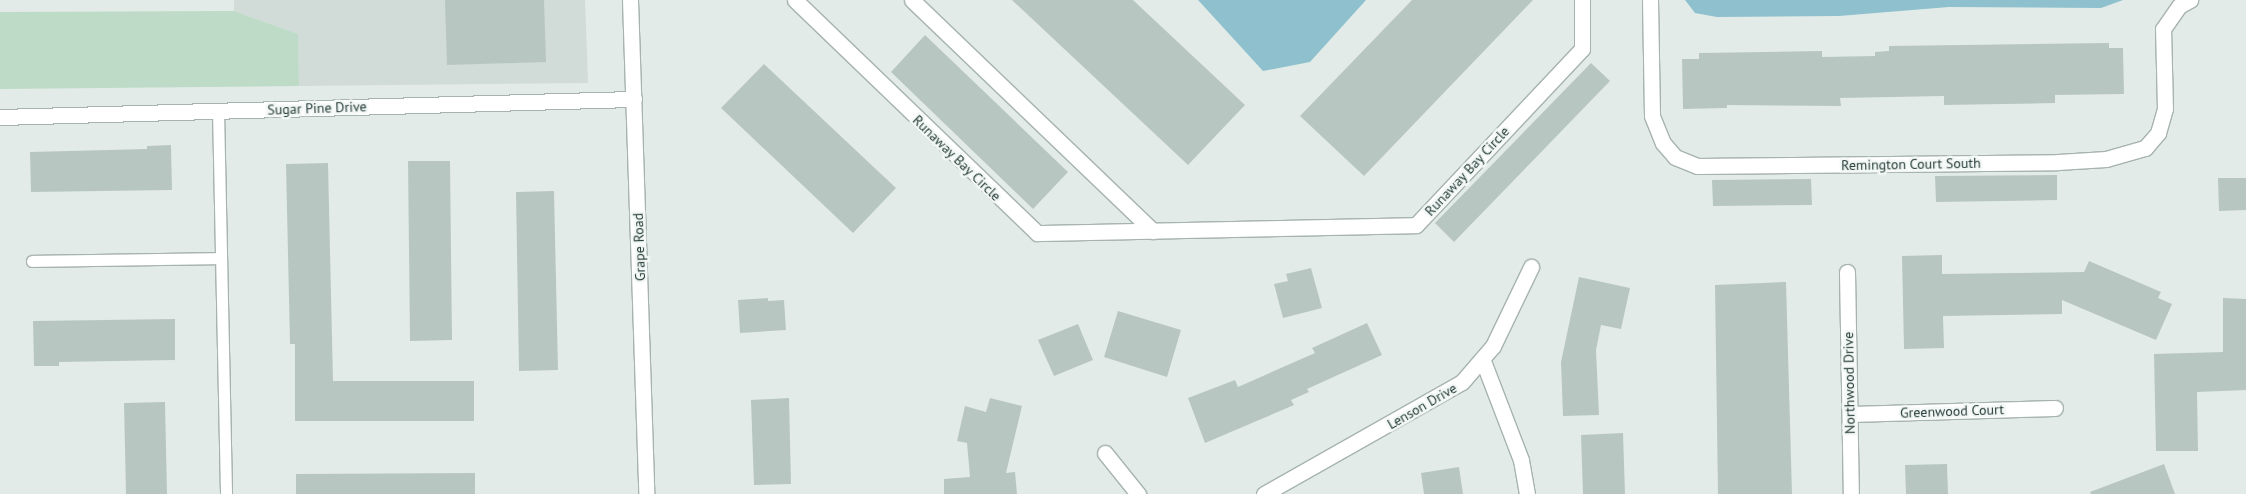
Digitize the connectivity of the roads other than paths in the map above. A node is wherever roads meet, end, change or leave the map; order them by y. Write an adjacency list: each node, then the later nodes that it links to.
1 (630, 0): 7 (street, Grape Road)
2 (795, 0): 10 (street, Runaway Bay Circle)
3 (912, 0): 10 (street)
4 (1582, 0): 10 (street, Runaway Bay Circle)
5 (1650, 0): 6 (street, Remington Court South)
6 (2190, 0)
7 (634, 100): 8 (street, Sugar Pine Drive); 20 (street, Grape Road)
8 (218, 110): 9 (street, Sugar Pine Drive); 11 (lane)
9 (0, 117)
10 (1153, 231)
11 (221, 258): 12 (lane); 19 (lane)
12 (32, 261)
13 (1531, 268): 15 (street, Lenson Drive)
14 (1847, 272): 17 (street, Northwood Drive)
15 (1483, 361): 22 (street, Lenson Drive); 23 (street)
16 (2055, 408): 17 (street, Greenwood Court)
17 (1850, 414): 24 (street, Northwood Drive)
18 (1105, 453): 21 (street)
19 (226, 494)
20 (646, 494)
21 (1138, 494)
22 (1264, 494)
23 (1527, 494)
24 (1851, 494)

